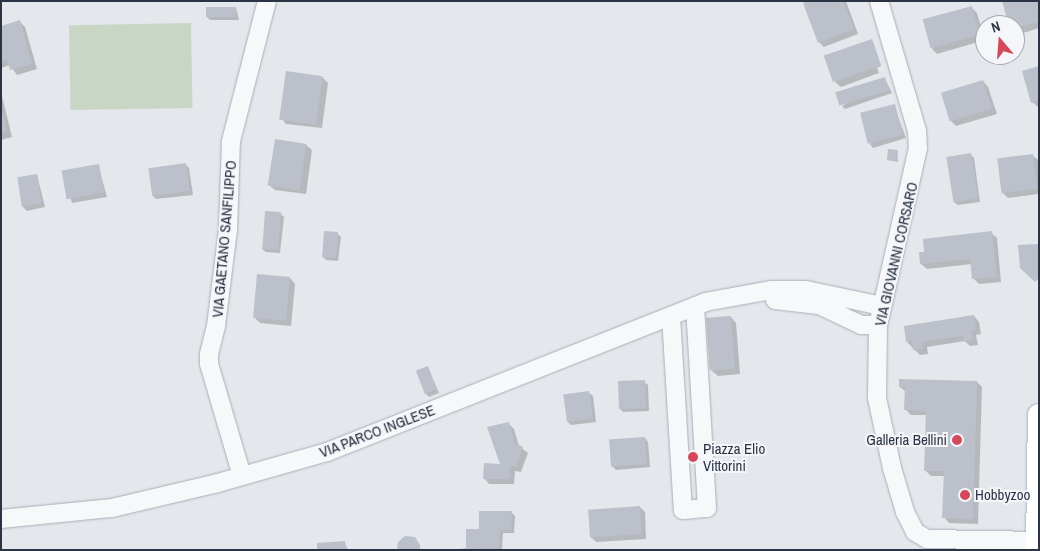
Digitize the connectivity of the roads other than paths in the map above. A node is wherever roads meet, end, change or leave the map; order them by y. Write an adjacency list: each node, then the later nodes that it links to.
1 (267, 1): 9 (street, VIA GAETANO SANFILIPPO)
2 (879, 1): 5 (street, VIA GIOVANNI CORSARO)
3 (740, 297): 4 (street, VIA PARCO INGLESE); 5 (street, VIA PARCO INGLESE); 7 (street)
4 (695, 306): 6 (street, VIA PARCO INGLESE); 6 (street)
5 (882, 306): 7 (street, VIA GIOVANNI CORSARO)
6 (671, 316): 9 (street, VIA PARCO INGLESE)
7 (878, 325): 11 (street, VIA GIOVANNI CORSARO)
8 (1039, 415): 11 (main road)
9 (242, 476): 10 (street, VIA PARCO INGLESE)
10 (1, 518)
11 (1038, 544)

